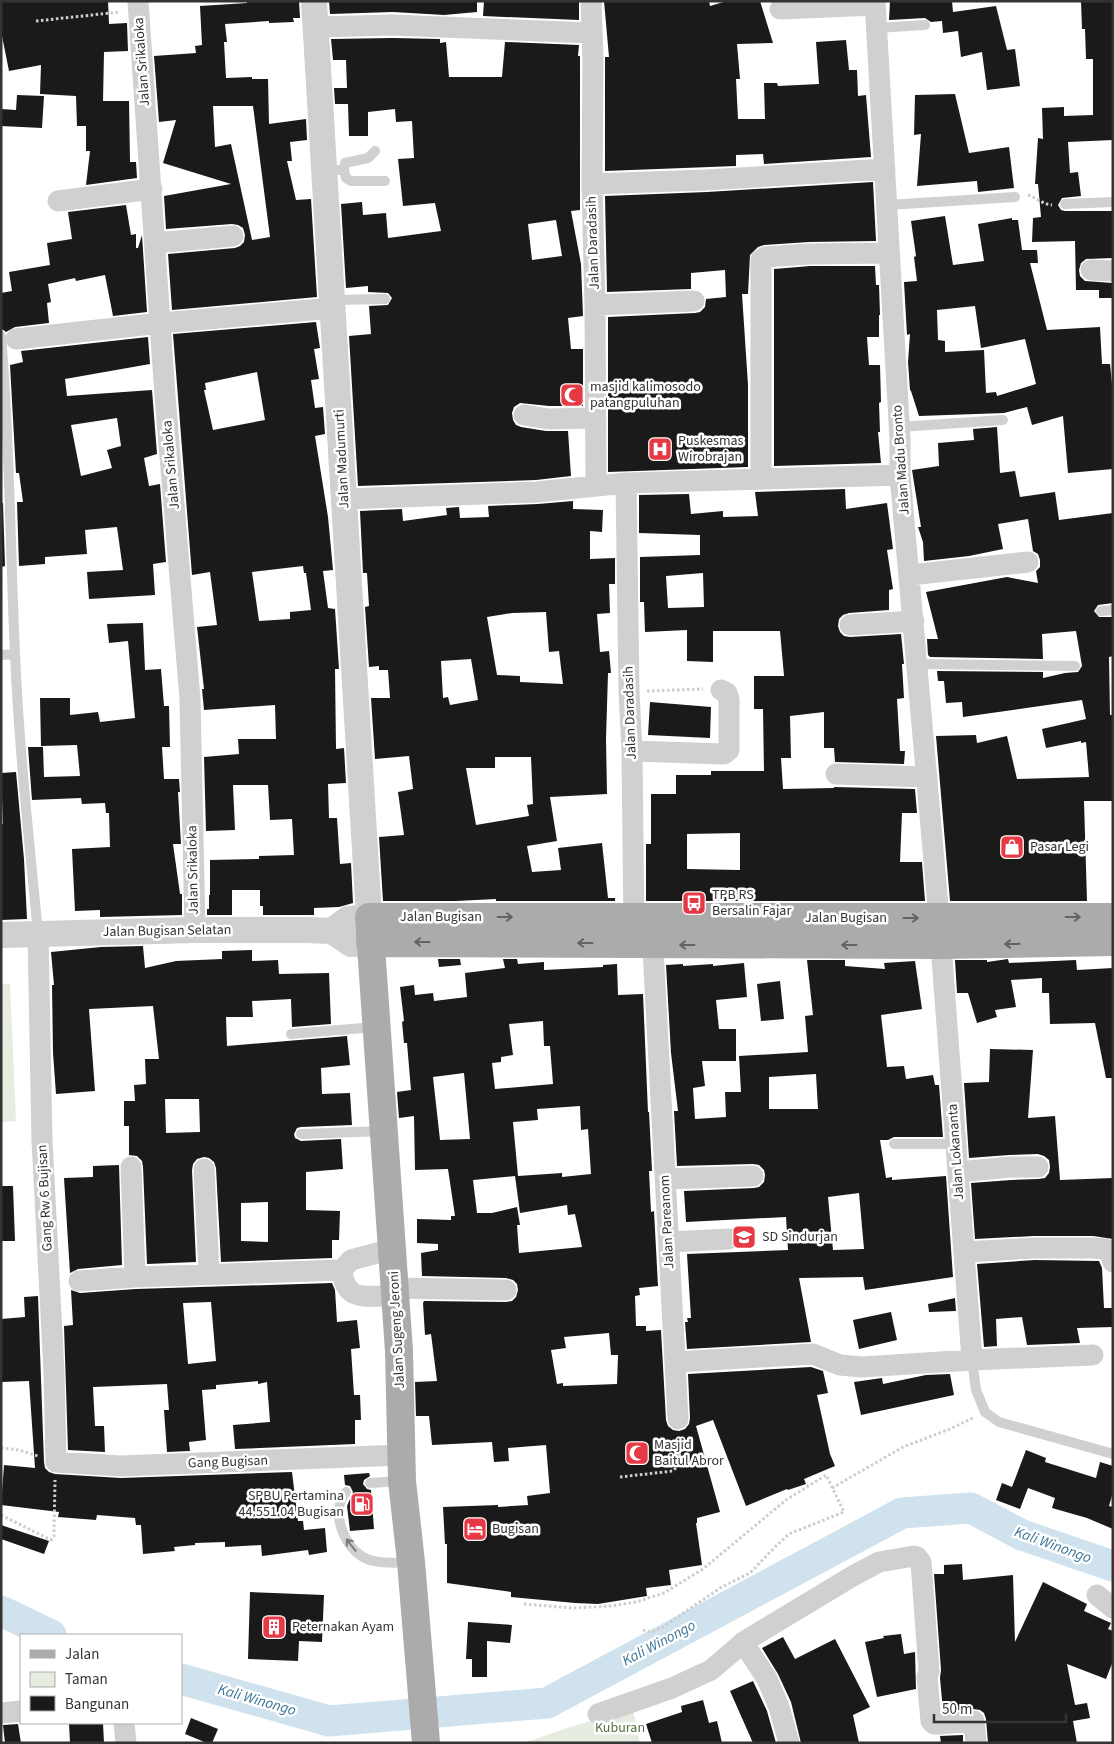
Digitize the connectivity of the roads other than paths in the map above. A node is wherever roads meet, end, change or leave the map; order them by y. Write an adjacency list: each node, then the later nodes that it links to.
1 (314, 1): 7 (street, Jalan Madumurti)
2 (591, 1): 9 (street, Jalan Daradasih)
3 (875, 3): 5 (street); 8 (street, Jalan Madu Bronto)
4 (138, 6): 15 (street, Jalan Srikaloka)
5 (780, 9)
6 (925, 25): 8 (lane)
7 (316, 27): 9 (street); 12 (street, Jalan Madumurti)
8 (877, 28): 11 (street, Jalan Madu Bronto)
9 (592, 33): 14 (street, Jalan Daradasih)
10 (375, 151): 12 (lane)
11 (886, 169): 14 (street); 20 (street, Jalan Madu Bronto)
12 (335, 170): 13 (lane); 28 (street, Jalan Madumurti)
13 (385, 182)
14 (592, 184): 29 (street, Jalan Daradasih)
15 (152, 189): 17 (street); 22 (street, Jalan Srikaloka)
16 (1015, 197): 20 (lane)
17 (58, 201)
18 (1113, 202): 19 (lane)
19 (1065, 204)
20 (887, 205): 23 (street, Jalan Madu Bronto)
21 (233, 236): 22 (street)
22 (155, 242): 30 (street, Jalan Srikaloka)
23 (889, 253): 36 (street, Jalan Madu Bronto); 38 (street)
24 (1091, 270): 25 (street)
25 (1113, 271)
26 (386, 299): 28 (lane)
27 (694, 300): 29 (street)
28 (333, 304): 30 (street); 40 (street, Jalan Madumurti)
29 (595, 305): 34 (street, Jalan Daradasih)
30 (161, 323): 31 (street); 58 (street, Jalan Srikaloka)
31 (9, 337): 32 (lane)
32 (4, 393): 47 (lane)
33 (524, 415): 34 (street)
34 (596, 418): 39 (street, Jalan Daradasih)
35 (1003, 420): 36 (lane)
36 (899, 427): 37 (street, Jalan Madu Bronto)
37 (900, 475): 38 (street); 42 (street, Jalan Madu Bronto)
38 (762, 480): 39 (street)
39 (612, 484): 40 (street); 52 (street, Jalan Daradasih); 55 (street, Jalan Daradasih)
40 (344, 498): 59 (street, Jalan Madumurti)
41 (1028, 562): 42 (street)
42 (910, 575): 45 (street, Jalan Madu Bronto)
43 (1113, 610): 44 (lane)
44 (1101, 611)
45 (914, 621): 46 (street); 49 (street, Jalan Madu Bronto)
46 (850, 625)
47 (15, 654): 48 (lane); 60 (lane)
48 (1, 655)
49 (918, 664): 50 (lane); 54 (street, Jalan Madu Bronto)
50 (1075, 666)
51 (721, 690): 52 (street)
52 (632, 751): 55 (street, Jalan Daradasih)
53 (836, 774): 54 (street)
54 (927, 777): 57 (street, Jalan Madu Bronto)
55 (636, 917): 57 (main road, Jalan Bugisan, one-way to 57); 59 (main road, Jalan Bugisan, one-way to 55); 63 (street, Jalan Daradasih)
56 (1113, 917): 57 (main road, Jalan Bugisan, one-way to 56)
57 (940, 918): 64 (main road)
58 (194, 930): 59 (street, Jalan Bugisan Selatan); 60 (street, Jalan Bugisan Selatan)
59 (370, 930): 63 (main road, Jalan Bugisan, one-way to 59); 65 (main road, Jalan Sugeng Jeroni)
60 (38, 934): 61 (street, Jalan Bugisan Selatan); 93 (street, Gang Rw 6 Bujisan)
61 (1, 935)
62 (1113, 942): 64 (main road, Jalan Bugisan, one-way to 64)
63 (636, 944): 64 (main road, Jalan Bugisan, one-way to 63); 76 (street, Jalan Pareanom)
64 (941, 945): 70 (street, Jalan Lokananta)
65 (376, 1027): 66 (lane); 67 (main road, Jalan Sugeng Jeroni)
66 (290, 1034)
67 (384, 1131): 68 (lane); 79 (main road, Jalan Sugeng Jeroni)
68 (301, 1134)
69 (894, 1144): 70 (lane)
70 (956, 1144): 74 (street, Jalan Lokananta)
71 (131, 1167): 84 (street)
72 (1038, 1167): 74 (street)
73 (204, 1169): 83 (street)
74 (958, 1172): 80 (street, Jalan Lokananta)
75 (753, 1176): 76 (street)
76 (665, 1179): 78 (street, Jalan Pareanom)
77 (729, 1239): 78 (street)
78 (669, 1242): 90 (street, Jalan Pareanom)
79 (392, 1249): 82 (street); 87 (main road, Jalan Sugeng Jeroni)
80 (964, 1252): 81 (street); 89 (street, Jalan Lokananta)
81 (1113, 1262)
82 (342, 1270): 83 (street); 87 (street)
83 (209, 1274): 84 (street)
84 (135, 1277): 85 (street)
85 (79, 1281)
86 (506, 1290): 87 (street)
87 (395, 1292): 94 (main road, Jalan Sugeng Jeroni)
88 (1093, 1355): 89 (street)
89 (972, 1360): 90 (street); 92 (lane)
90 (675, 1362): 91 (street, Jalan Pareanom)
91 (678, 1419)
92 (1113, 1454)
93 (56, 1462): 94 (street, Gang Bugisan)
94 (402, 1468): 95 (lane); 97 (main road, Jalan Sugeng Jeroni)
95 (370, 1483)
96 (346, 1492): 97 (lane, one-way to 96)
97 (411, 1562): 104 (main road, Jalan Sugeng Jeroni)
98 (743, 1642): 101 (street); 105 (street); 106 (street)
99 (20, 1711): 100 (street)
100 (1, 1713)
101 (598, 1714)
102 (124, 1724): 103 (street)
103 (126, 1743)
104 (426, 1743)
105 (788, 1743)
106 (976, 1743)

